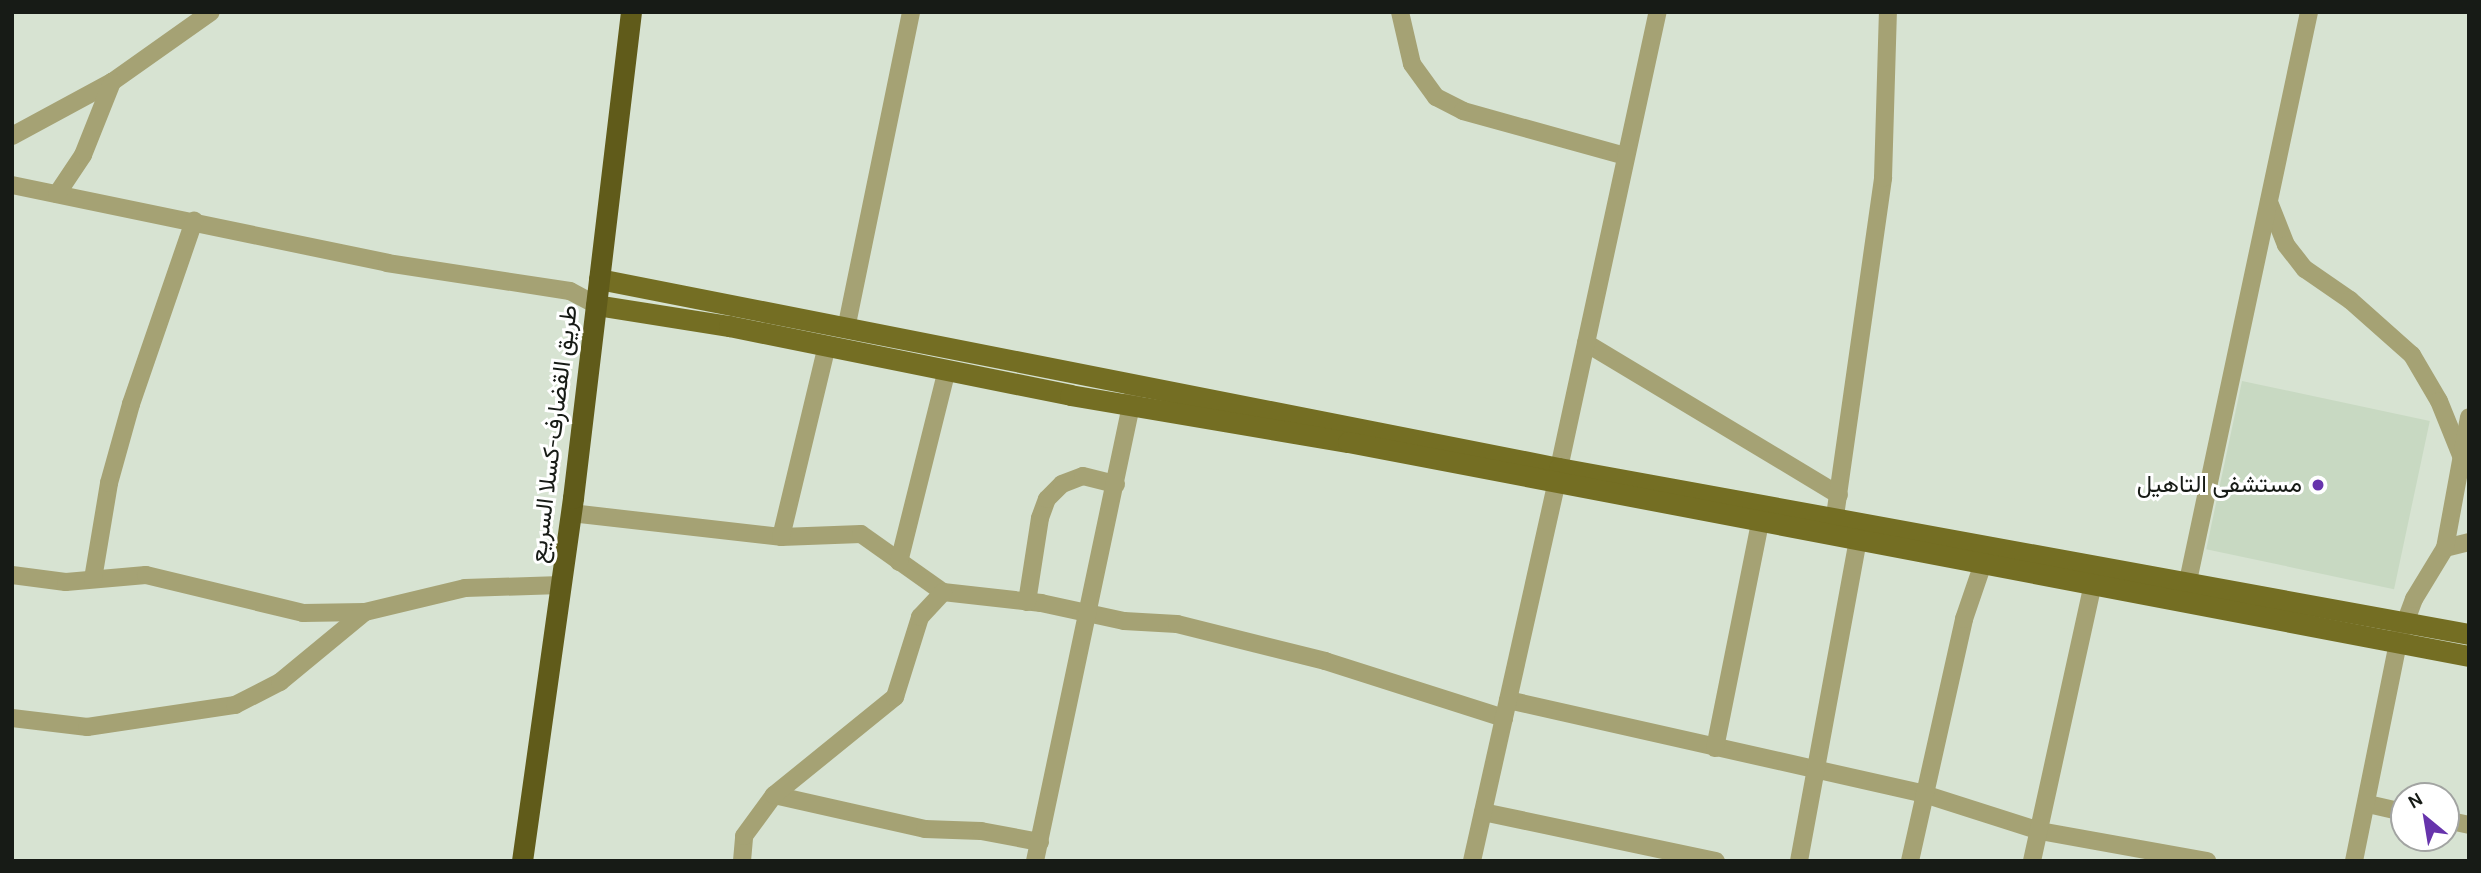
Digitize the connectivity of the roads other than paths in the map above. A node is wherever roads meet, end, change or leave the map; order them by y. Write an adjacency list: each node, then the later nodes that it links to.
1 (211, 12): 8 (street)
2 (631, 12): 15 (highway, طريق القضارف-كسلا السريع)
3 (911, 12): 18 (street)
4 (1400, 12): 10 (street)
5 (1658, 12): 10 (street)
6 (1888, 12): 27 (street)
7 (2309, 12): 13 (street)
8 (113, 82): 9 (street); 12 (street)
9 (12, 136)
10 (1625, 156): 19 (street)
11 (13, 188): 12 (street)
12 (57, 194): 14 (street)
13 (2269, 201): 24 (street); 39 (street)
14 (194, 221): 16 (street); 38 (street)
15 (599, 279): 16 (street); 17 (highway, طريق القضارف-كسلا السريع); 18 (main road)
16 (570, 290): 17 (street)
17 (596, 305): 20 (main road); 28 (highway, طريق القضارف-كسلا السريع)
18 (846, 329): 22 (main road)
19 (1586, 343): 25 (street); 27 (street)
20 (827, 345): 21 (main road); 31 (street)
21 (947, 370): 22 (main road); 36 (street)
22 (1134, 396): 25 (main road); 26 (street)
23 (2469, 417): 24 (street)
24 (2462, 458): 34 (street)
25 (1558, 476): 29 (main road); 30 (main road); 49 (street)
26 (1116, 484): 43 (street); 45 (street)
27 (1839, 495): 30 (street)
28 (571, 513): 31 (street); 41 (highway, طريق القضارف-كسلا السريع)
29 (1760, 523): 30 (main road); 51 (street)
30 (1834, 527): 32 (main road); 35 (main road)
31 (781, 537): 36 (street)
32 (1858, 541): 35 (main road); 52 (street)
33 (2469, 542): 34 (street)
34 (2445, 548): 46 (street)
35 (1985, 556): 39 (main road); 40 (main road); 54 (street)
36 (899, 562): 42 (street)
37 (12, 575): 38 (street)
38 (93, 579): 44 (street)
39 (2188, 581): 46 (main road)
40 (2093, 584): 46 (main road); 58 (street)
41 (561, 585): 44 (street); 60 (highway, طريق القضارف-كسلا السريع)
42 (943, 592): 43 (street); 53 (street)
43 (1027, 602): 45 (street)
44 (365, 612): 50 (street)
45 (1084, 615): 49 (street); 59 (street)
46 (2401, 632): 47 (main road); 48 (main road); 55 (street)
47 (2469, 635)
48 (2469, 656)
49 (1506, 709): 51 (street); 57 (street)
50 (12, 718)
51 (1715, 748): 52 (street)
52 (1817, 769): 54 (street); 65 (street)
53 (774, 794): 59 (street); 61 (street)
54 (1924, 794): 58 (street); 66 (street)
55 (2368, 804): 56 (street); 69 (street)
56 (2390, 808)
57 (1483, 812): 63 (street); 64 (street)
58 (2040, 831): 67 (street); 68 (street)
59 (1040, 842): 62 (street)
60 (522, 861)
61 (742, 861)
62 (1035, 861)
63 (1472, 861)
64 (1716, 861)
65 (1798, 861)
66 (1910, 861)
67 (2032, 861)
68 (2207, 861)
69 (2354, 861)

